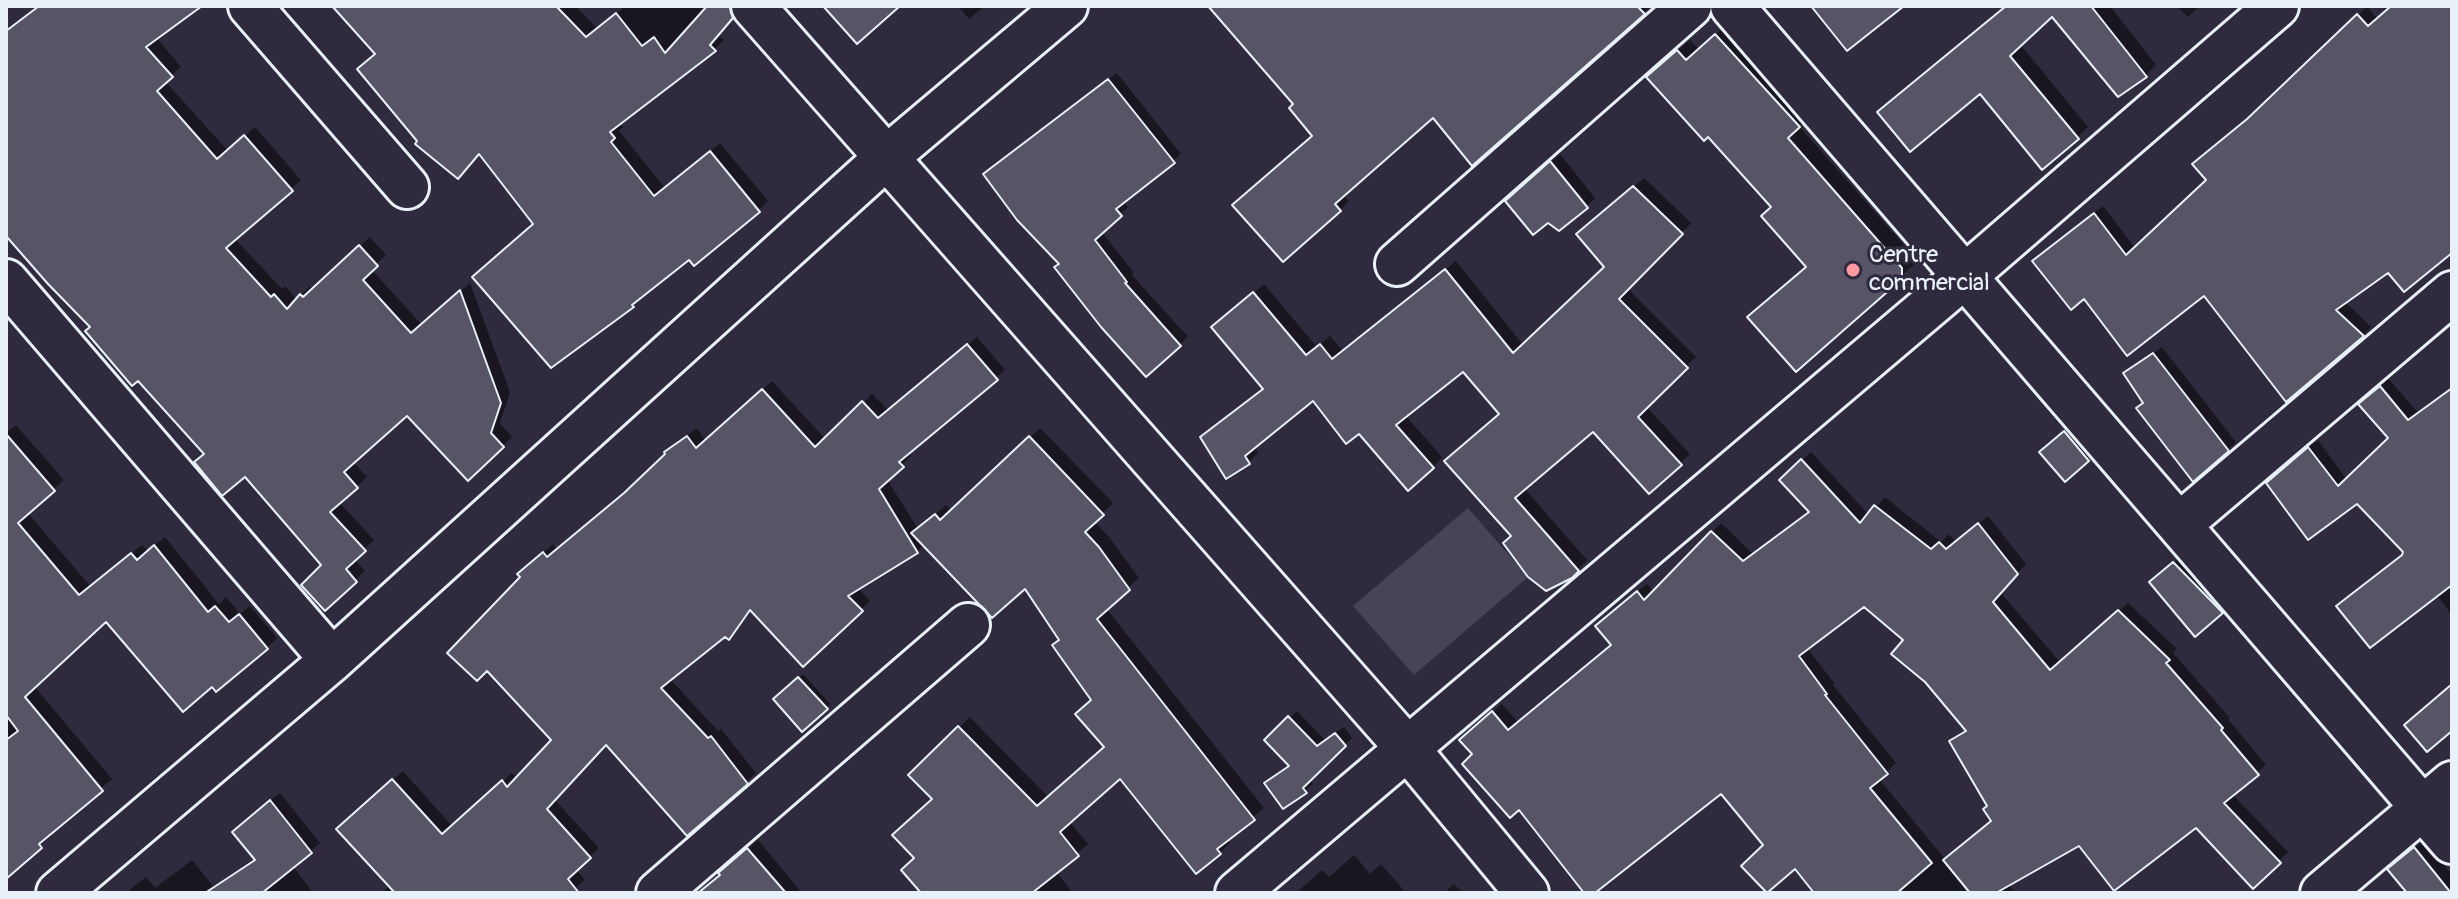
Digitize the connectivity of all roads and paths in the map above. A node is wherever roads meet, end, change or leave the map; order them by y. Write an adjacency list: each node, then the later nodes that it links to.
1 (250, 6): 8 (street)
2 (753, 6): 7 (street)
3 (1066, 6): 7 (street)
4 (1690, 6): 9 (street)
5 (1732, 6): 10 (street)
6 (2277, 6): 10 (street)
7 (887, 157): 15 (street); 16 (street)
8 (407, 187)
9 (1397, 264)
10 (1965, 276): 13 (street); 16 (street)
11 (6, 281): 15 (street)
12 (2452, 293): 13 (street)
13 (2179, 525): 17 (street)
14 (968, 625): 20 (street)
15 (332, 660): 19 (street)
16 (1408, 749): 21 (street); 22 (street)
17 (2438, 796): 18 (street); 23 (street)
18 (2452, 842)
19 (58, 893)
20 (658, 893)
21 (1237, 893)
22 (1527, 893)
23 (2322, 893)

